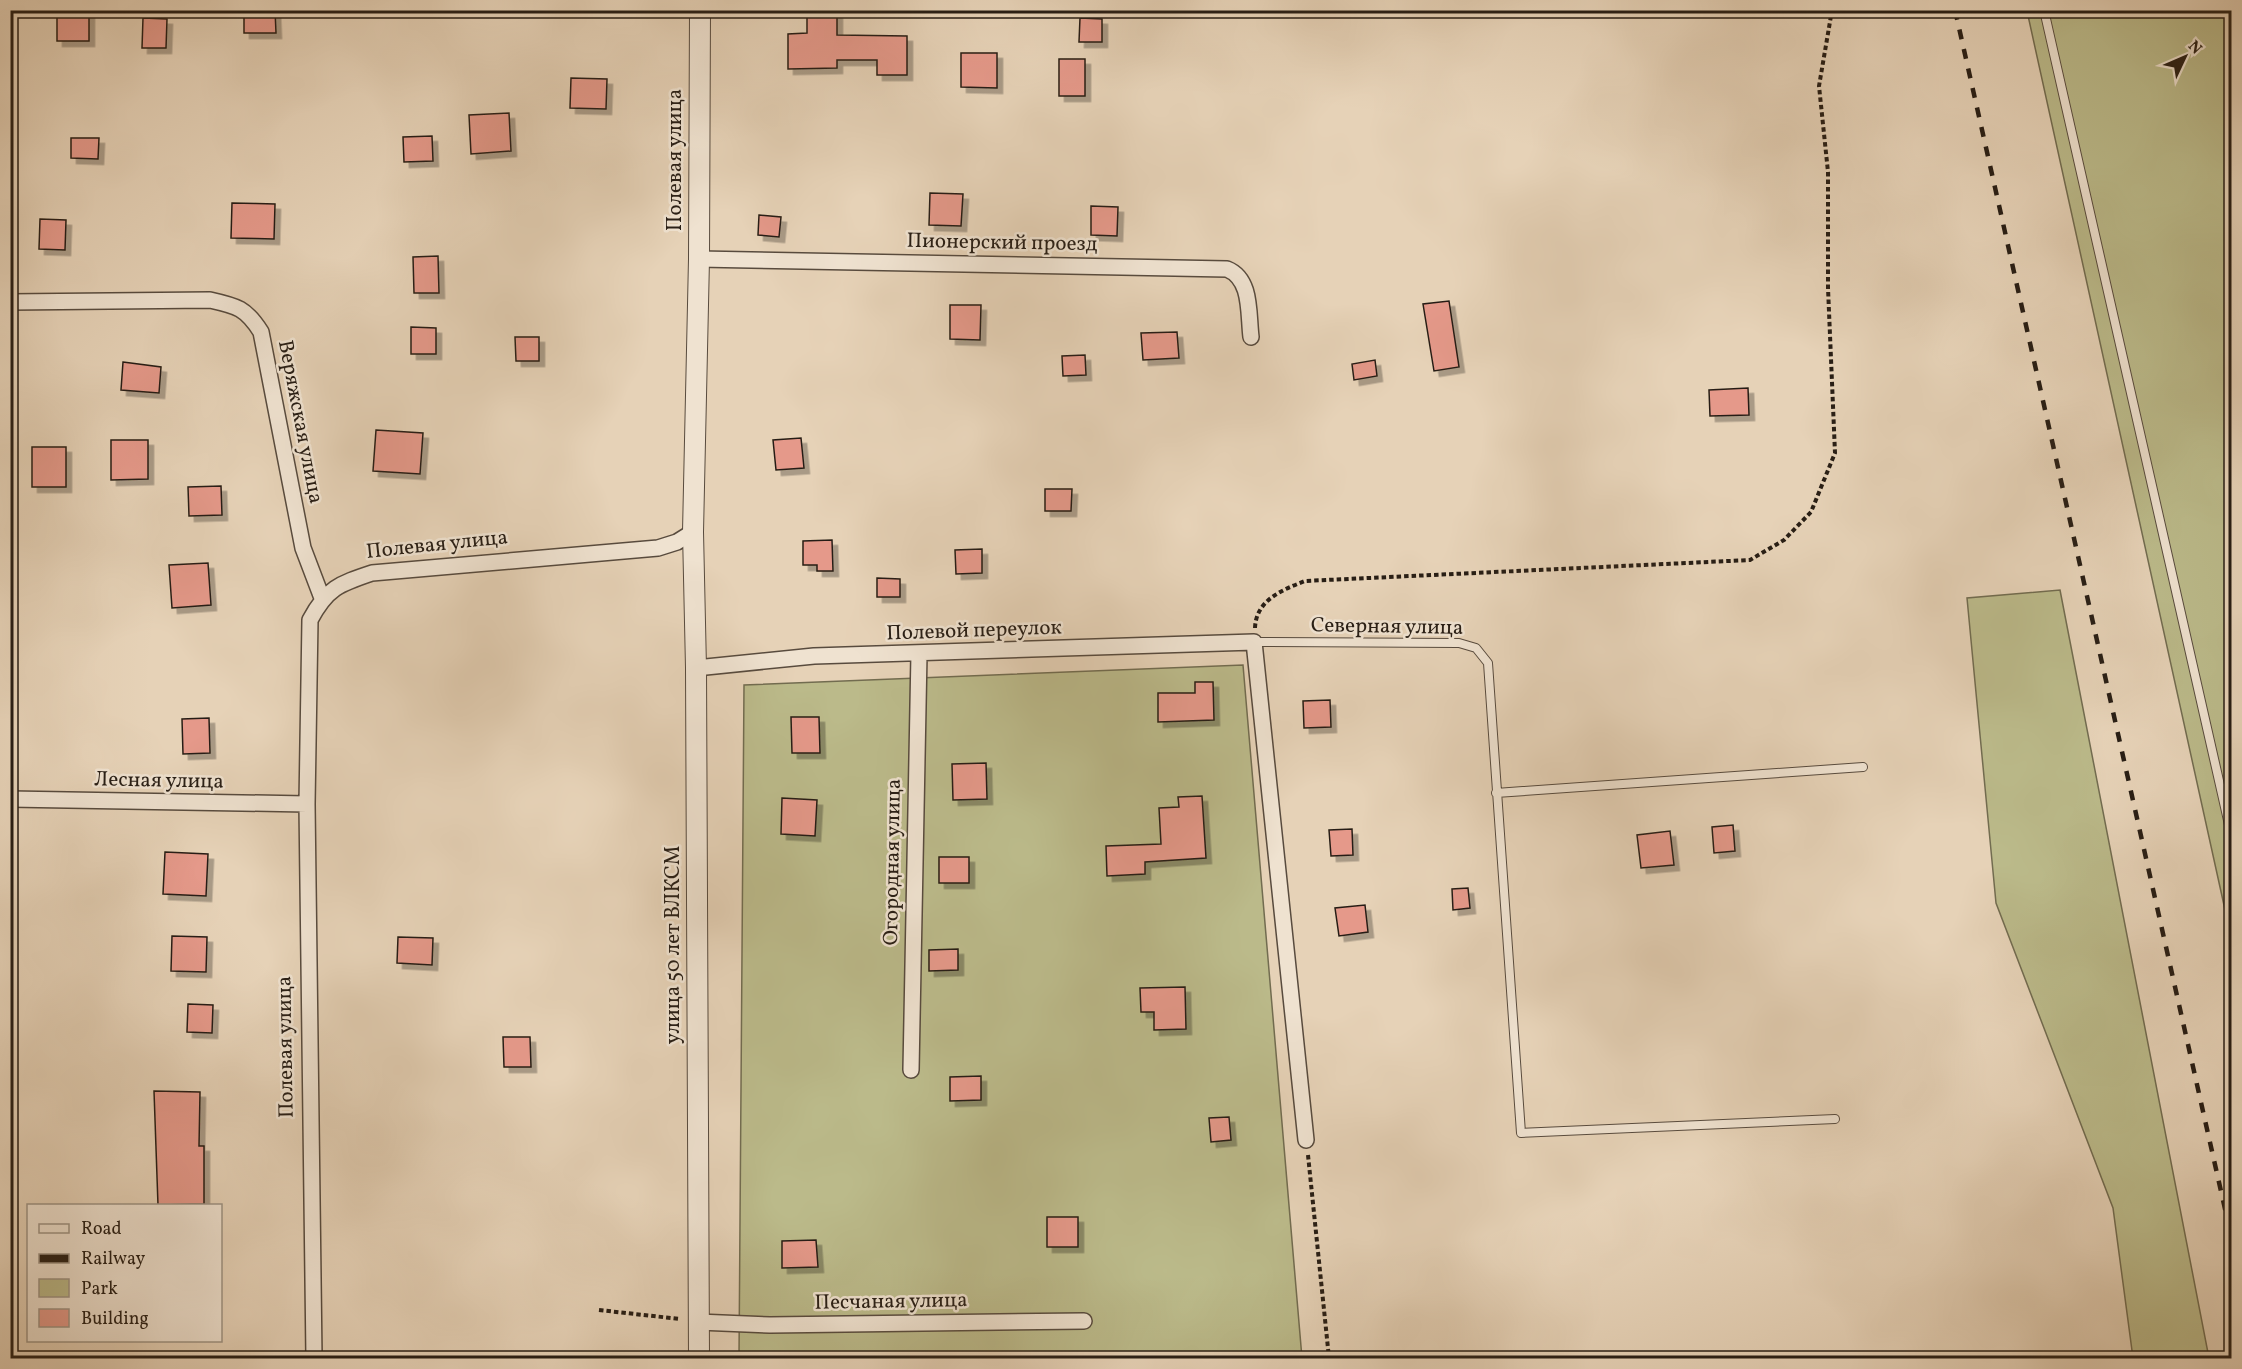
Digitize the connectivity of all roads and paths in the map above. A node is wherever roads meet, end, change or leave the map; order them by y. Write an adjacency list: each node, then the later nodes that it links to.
1 (700, 10): 4 (street, Полевая улица)
2 (1832, 10): 9 (path)
3 (2044, 10): 16 (lane)
4 (699, 259): 6 (street, Пионерский проезд); 7 (street, Полевая улица)
5 (10, 302): 8 (street, Веряжская улица)
6 (1251, 337)
7 (693, 532): 8 (street, Полевая улица); 11 (street, улица 50 лет ВЛКСМ)
8 (322, 598): 15 (street, Полевая улица)
9 (1254, 642): 10 (street, Полевой переулок); 13 (lane, Северная улица); 19 (street)
10 (919, 654): 11 (street, Полевой переулок); 17 (street, Огородная улица)
11 (696, 668): 21 (street, улица 50 лет ВЛКСМ)
12 (1863, 767): 13 (lane)
13 (1496, 793): 18 (lane, Северная улица)
14 (10, 799): 15 (street, Лесная улица)
15 (307, 804): 23 (street, Полевая улица)
16 (2232, 838)
17 (911, 1070)
18 (1835, 1119)
19 (1306, 1140): 25 (path)
20 (599, 1310): 21 (path)
21 (698, 1322): 22 (street, Песчаная улица); 24 (street, улица 50 лет ВЛКСМ)
22 (1084, 1322)
23 (314, 1359)
24 (699, 1359)
25 (1329, 1359)

